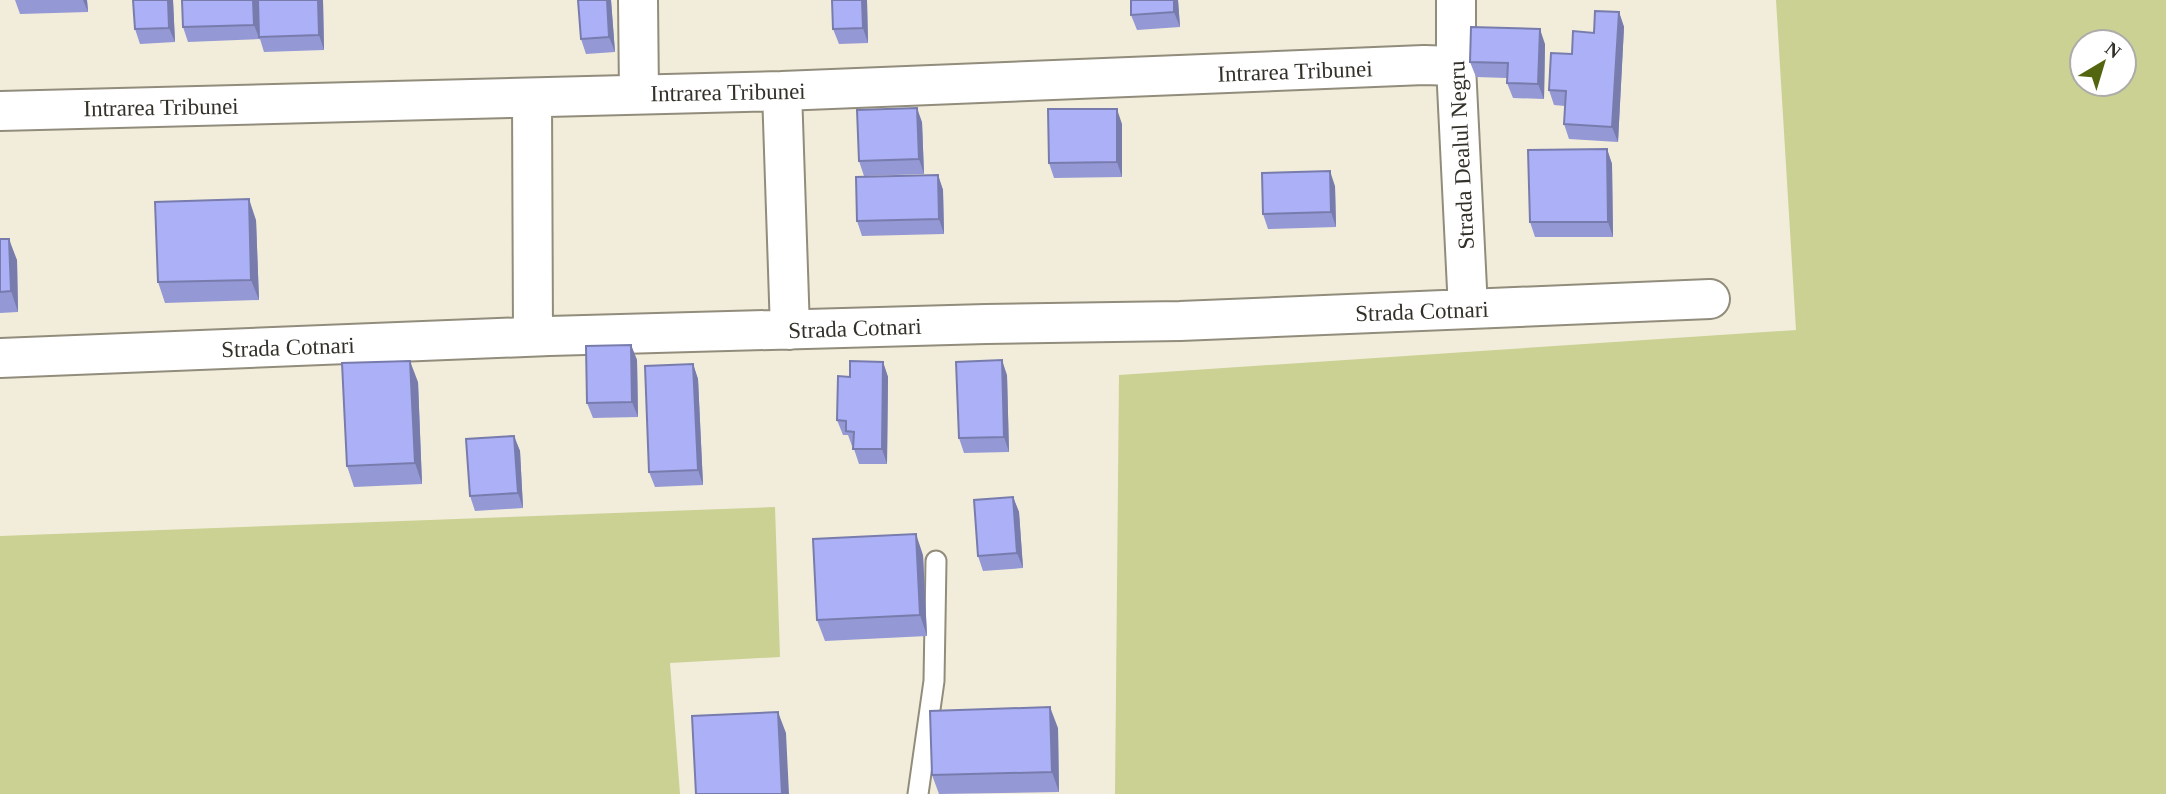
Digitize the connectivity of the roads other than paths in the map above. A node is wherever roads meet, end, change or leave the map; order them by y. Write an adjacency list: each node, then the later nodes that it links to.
1 (638, 0): 5 (street)
2 (1456, 0): 3 (street, Strada Dealul Negru)
3 (1456, 66): 4 (street, Intrarea Tribunei); 9 (street, Strada Dealul Negru)
4 (782, 91): 5 (street, Intrarea Tribunei); 10 (street)
5 (639, 94): 6 (street, Intrarea Tribunei)
6 (531, 98): 7 (street, Intrarea Tribunei); 11 (street)
7 (0, 111)
8 (1710, 299): 9 (street, Strada Cotnari)
9 (1468, 309): 10 (street, Strada Cotnari)
10 (790, 330): 11 (street, Strada Cotnari)
11 (533, 337): 12 (street, Strada Cotnari)
12 (0, 358)
13 (936, 561): 14 (lane)
14 (918, 794)

